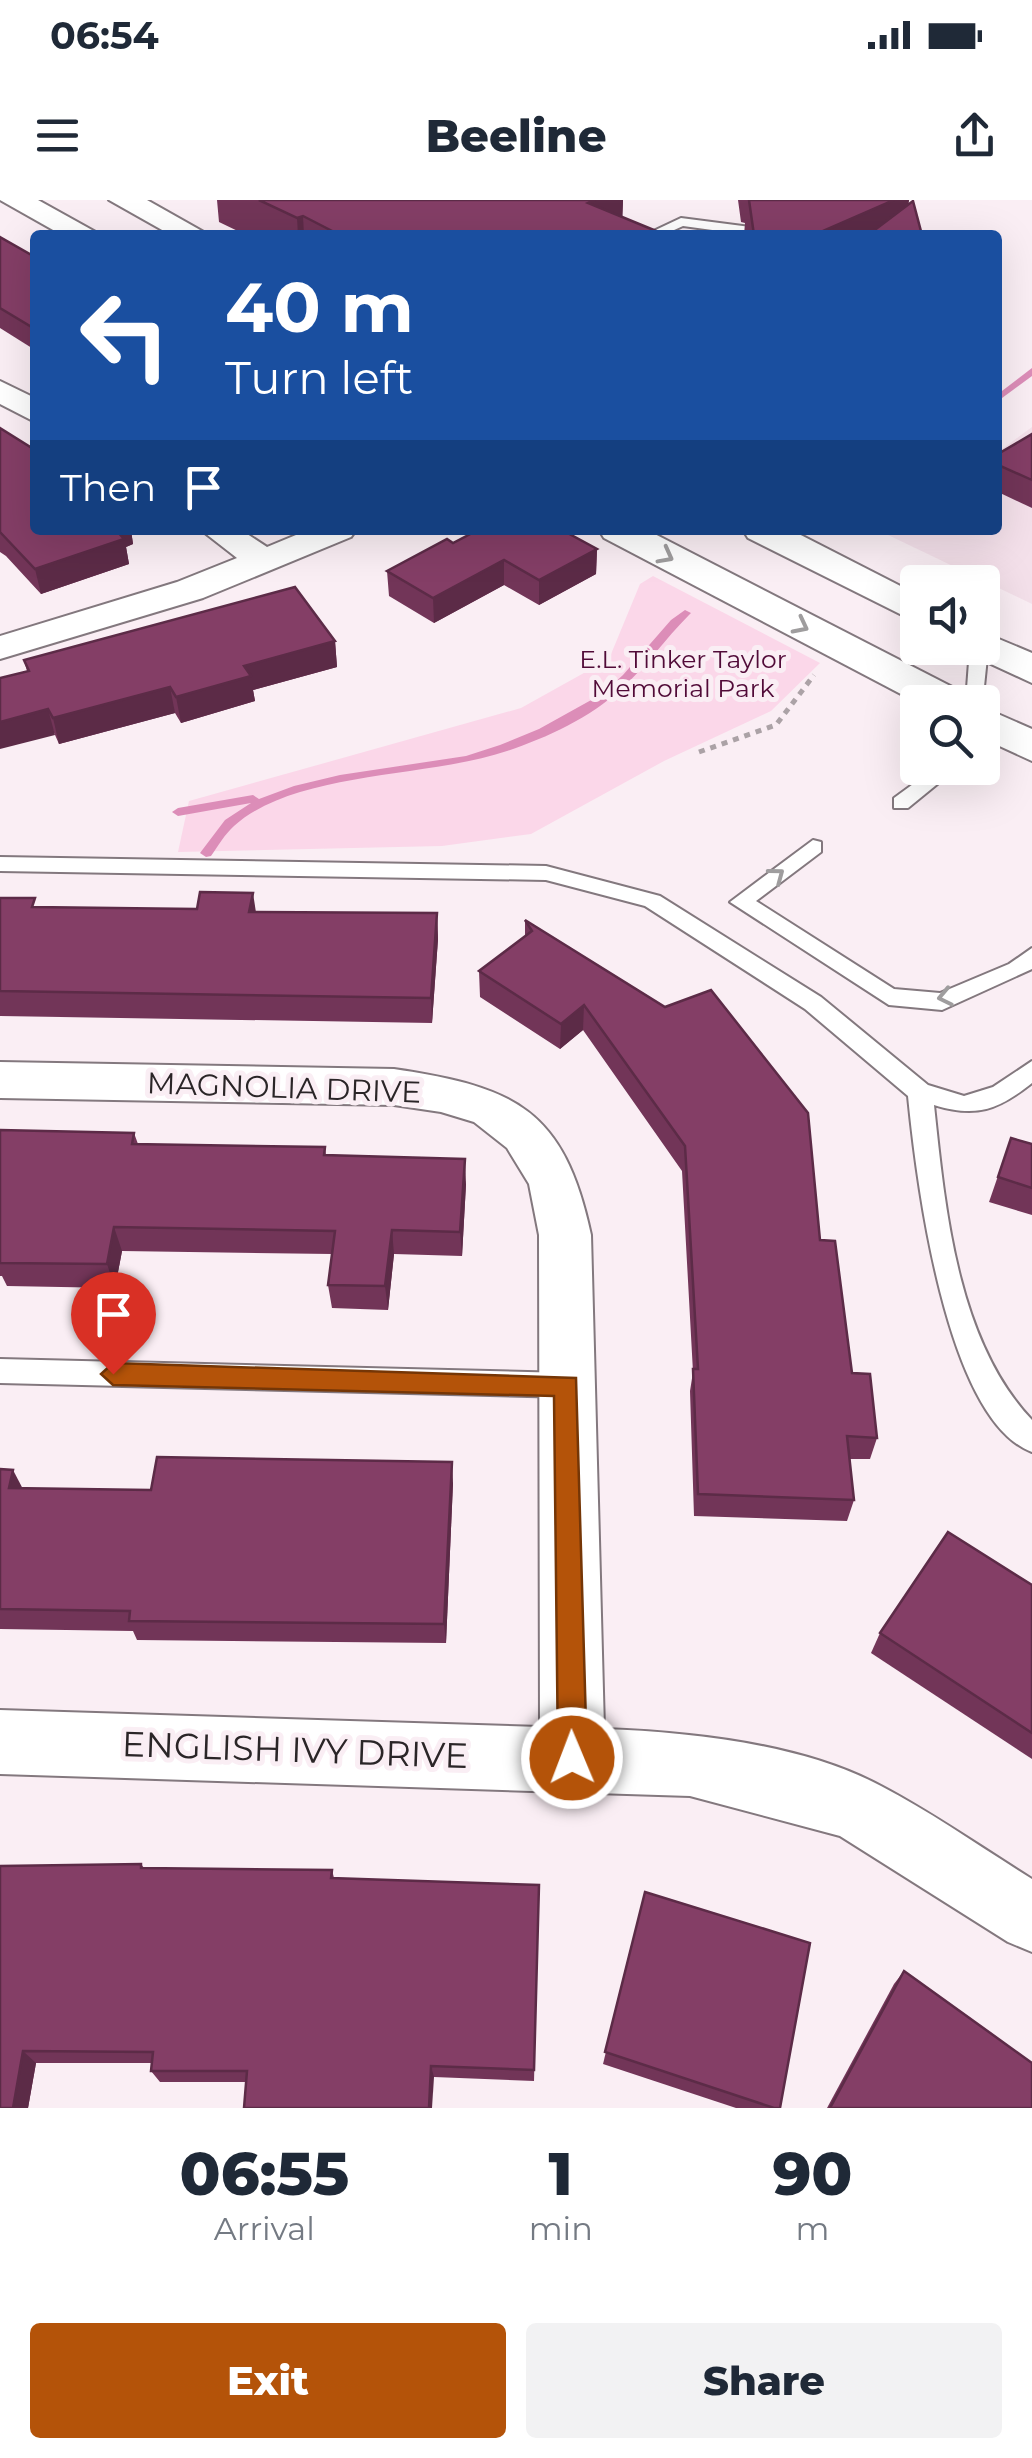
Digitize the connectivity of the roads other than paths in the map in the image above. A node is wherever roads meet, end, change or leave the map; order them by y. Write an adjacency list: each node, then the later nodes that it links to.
1 (16, 200): 5 (main road)
2 (124, 200): 6 (main road)
3 (682, 200): 4 (lane)
4 (682, 222): 7 (lane); 8 (lane)
5 (76, 230)
6 (184, 230)
7 (664, 230)
8 (744, 230)
9 (0, 390): 10 (street)
10 (30, 409)
11 (226, 535): 15 (street)
12 (326, 535): 15 (street)
13 (628, 535): 20 (main road, one-way to 20)
14 (772, 535): 16 (main road)
15 (263, 560): 17 (street)
16 (900, 602)
17 (0, 648)
18 (1000, 655): 19 (main road)
19 (1032, 670)
20 (915, 685)
21 (1000, 730): 22 (main road)
22 (1032, 747)
23 (925, 785): 24 (lane)
24 (901, 803)
25 (813, 847): 27 (lane, one-way to 25)
26 (0, 864): 30 (lane)
27 (1032, 956)
28 (1032, 1070): 30 (lane)
29 (0, 1080): 32 (street, MAGNOLIA DRIVE)
30 (920, 1092): 33 (lane)
31 (0, 1371): 32 (lane)
32 (567, 1386): 35 (street, MAGNOLIA DRIVE)
33 (1032, 1439)
34 (0, 1742): 35 (street, ENGLISH IVY DRIVE)
35 (572, 1758): 36 (street, ENGLISH IVY DRIVE)
36 (1032, 1918)

